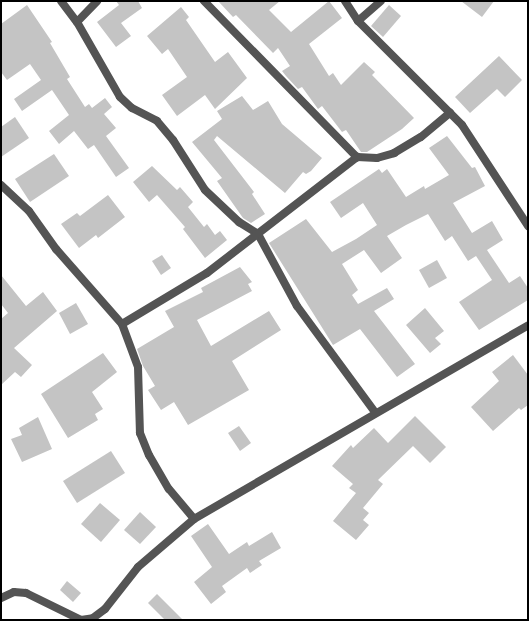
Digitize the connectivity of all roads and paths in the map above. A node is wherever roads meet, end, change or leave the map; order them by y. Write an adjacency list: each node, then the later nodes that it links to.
1 (61, 1): 7 (street)
2 (97, 1): 7 (street)
3 (204, 1): 9 (street)
4 (345, 1): 6 (street)
5 (381, 1): 6 (street)
6 (358, 21): 8 (street)
7 (77, 22): 12 (street)
8 (450, 113): 9 (street); 11 (street)
9 (357, 157): 12 (street)
10 (1, 185): 13 (street)
11 (528, 226)
12 (258, 234): 13 (street); 15 (street)
13 (122, 324): 16 (street)
14 (528, 325): 15 (street)
15 (375, 412): 16 (street)
16 (194, 519): 17 (street)
17 (1, 598)

